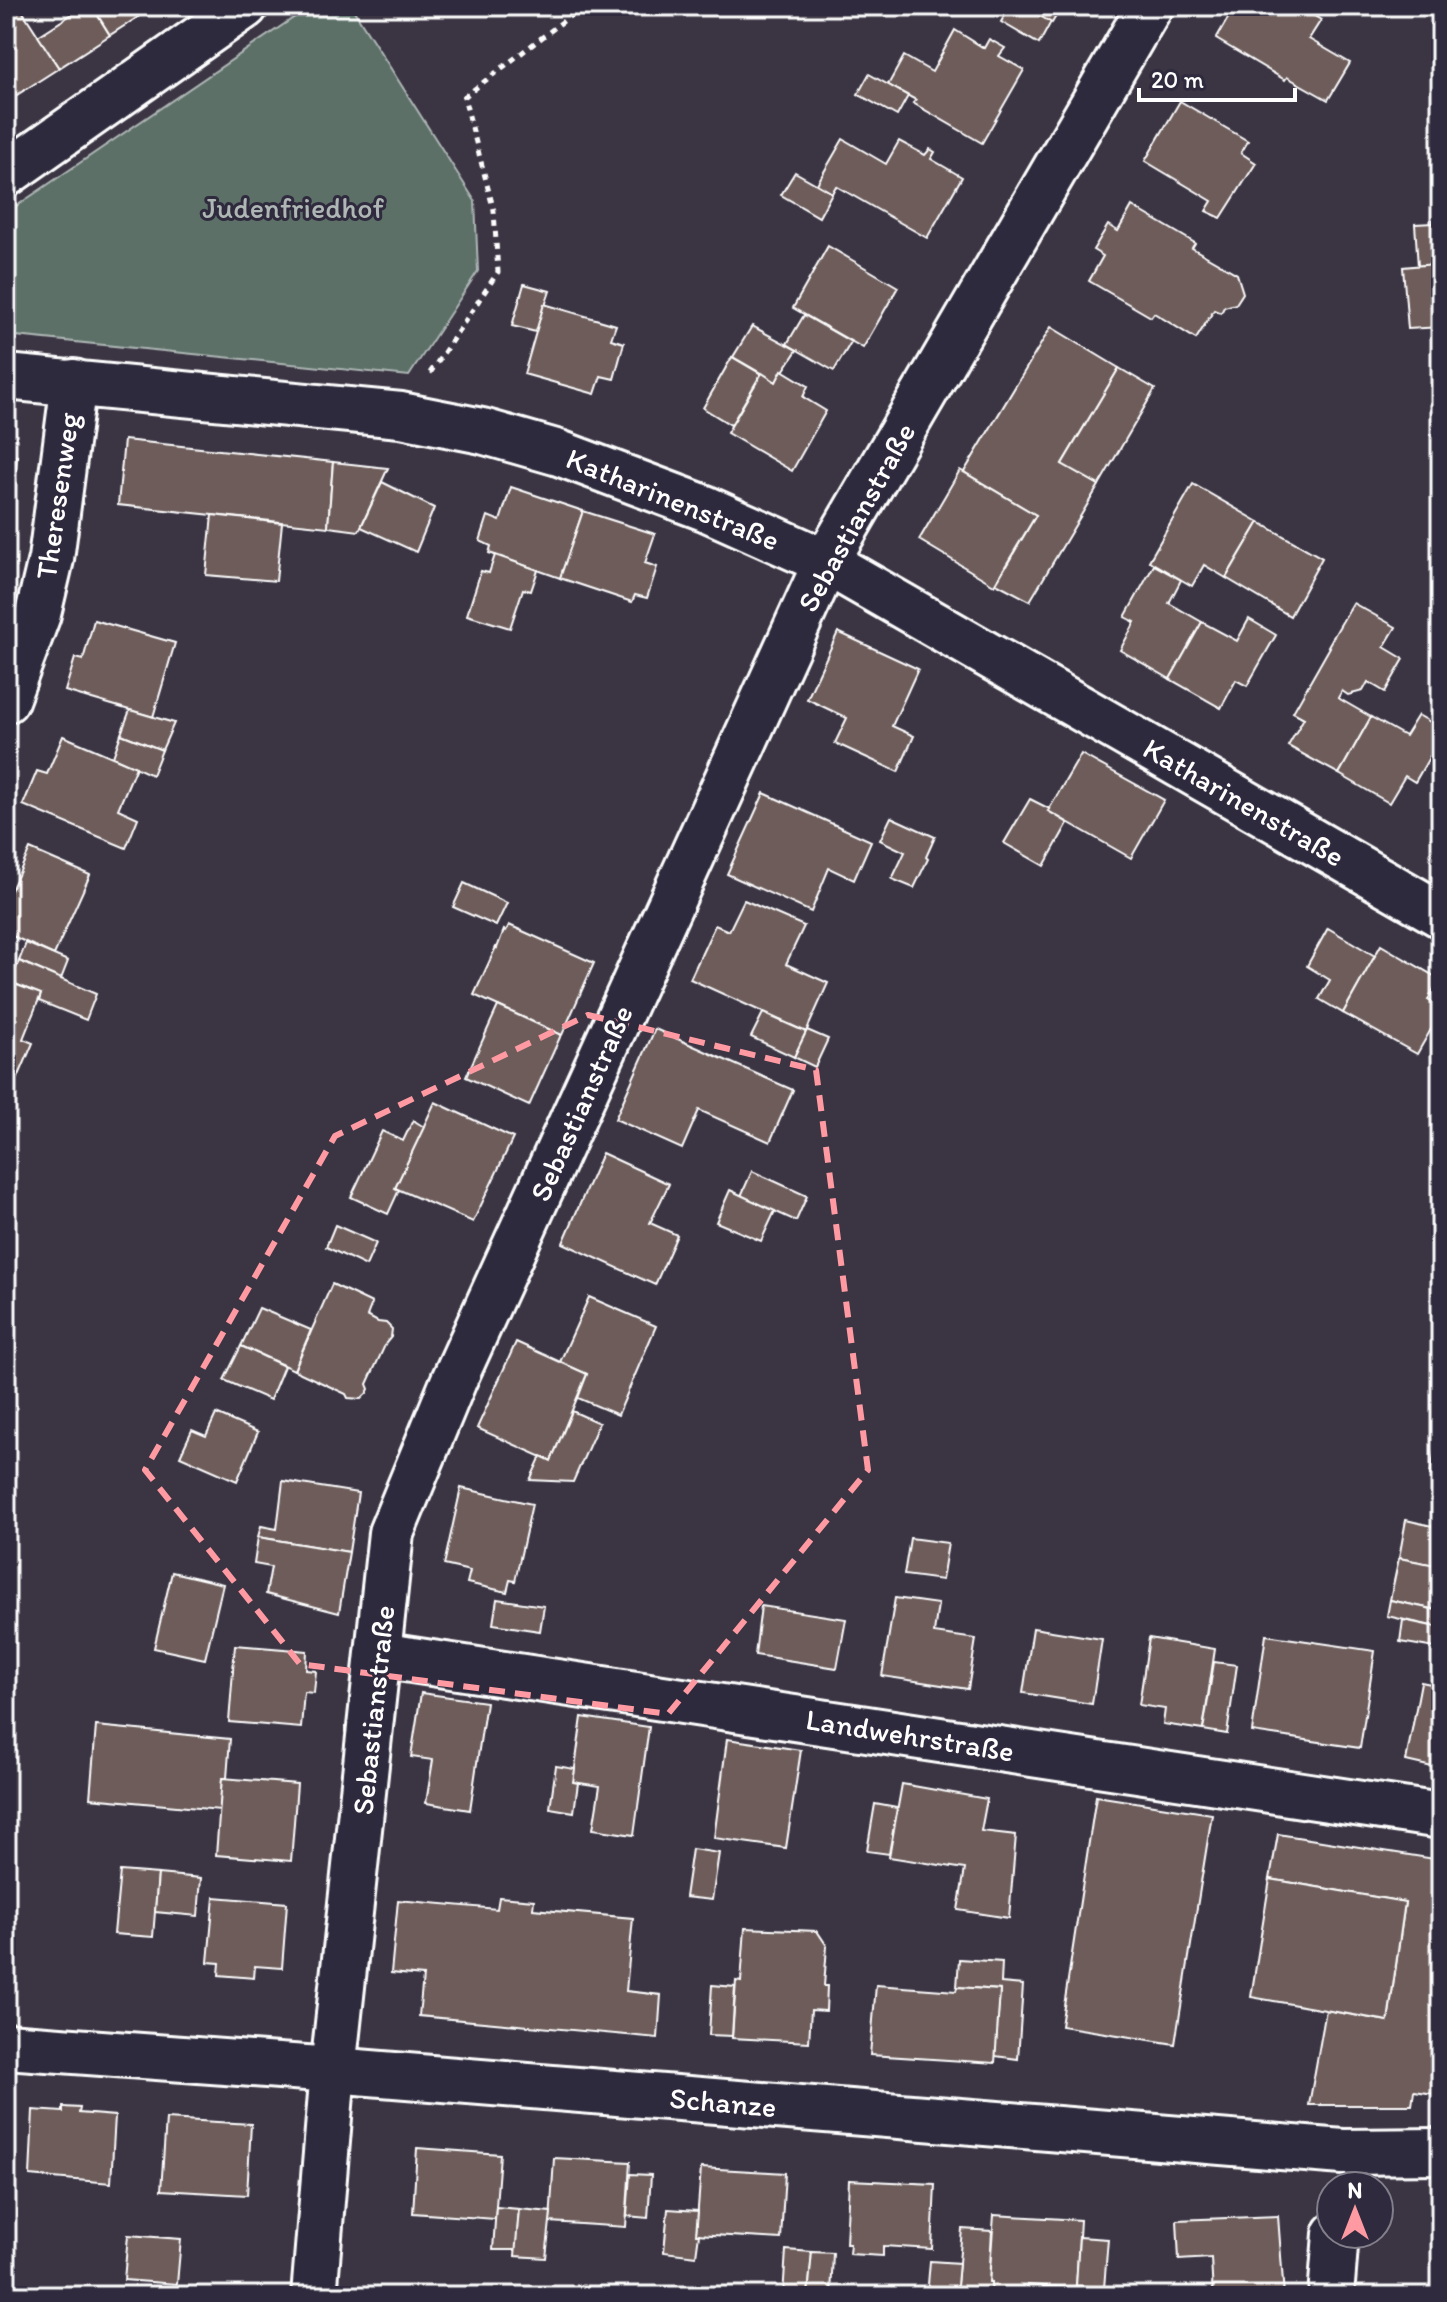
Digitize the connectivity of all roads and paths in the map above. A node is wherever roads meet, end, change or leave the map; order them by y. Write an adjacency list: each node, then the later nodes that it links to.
1 (245, 6): 4 (street)
2 (583, 6): 7 (path)
3 (1150, 6): 8 (street, Sebastianstraße)
4 (6, 174)
5 (6, 377): 6 (street, Katharinenstraße)
6 (74, 382): 7 (street, Katharinenstraße); 9 (street, Theresenweg)
7 (401, 415): 8 (street, Katharinenstraße)
8 (826, 562): 10 (street, Katharinenstraße); 11 (street, Sebastianstraße)
9 (9, 685)
10 (1441, 915)
11 (379, 1655): 12 (street, Landwehrstraße); 14 (street, Sebastianstraße)
12 (1441, 1816)
13 (6, 2046): 14 (street, Schanze)
14 (333, 2070): 16 (street, Schanze); 18 (street, Sebastianstraße)
15 (1441, 2151): 16 (street, Schanze)
16 (1342, 2169)
17 (1335, 2250): 19 (street)
18 (314, 2296)
19 (1331, 2296)

